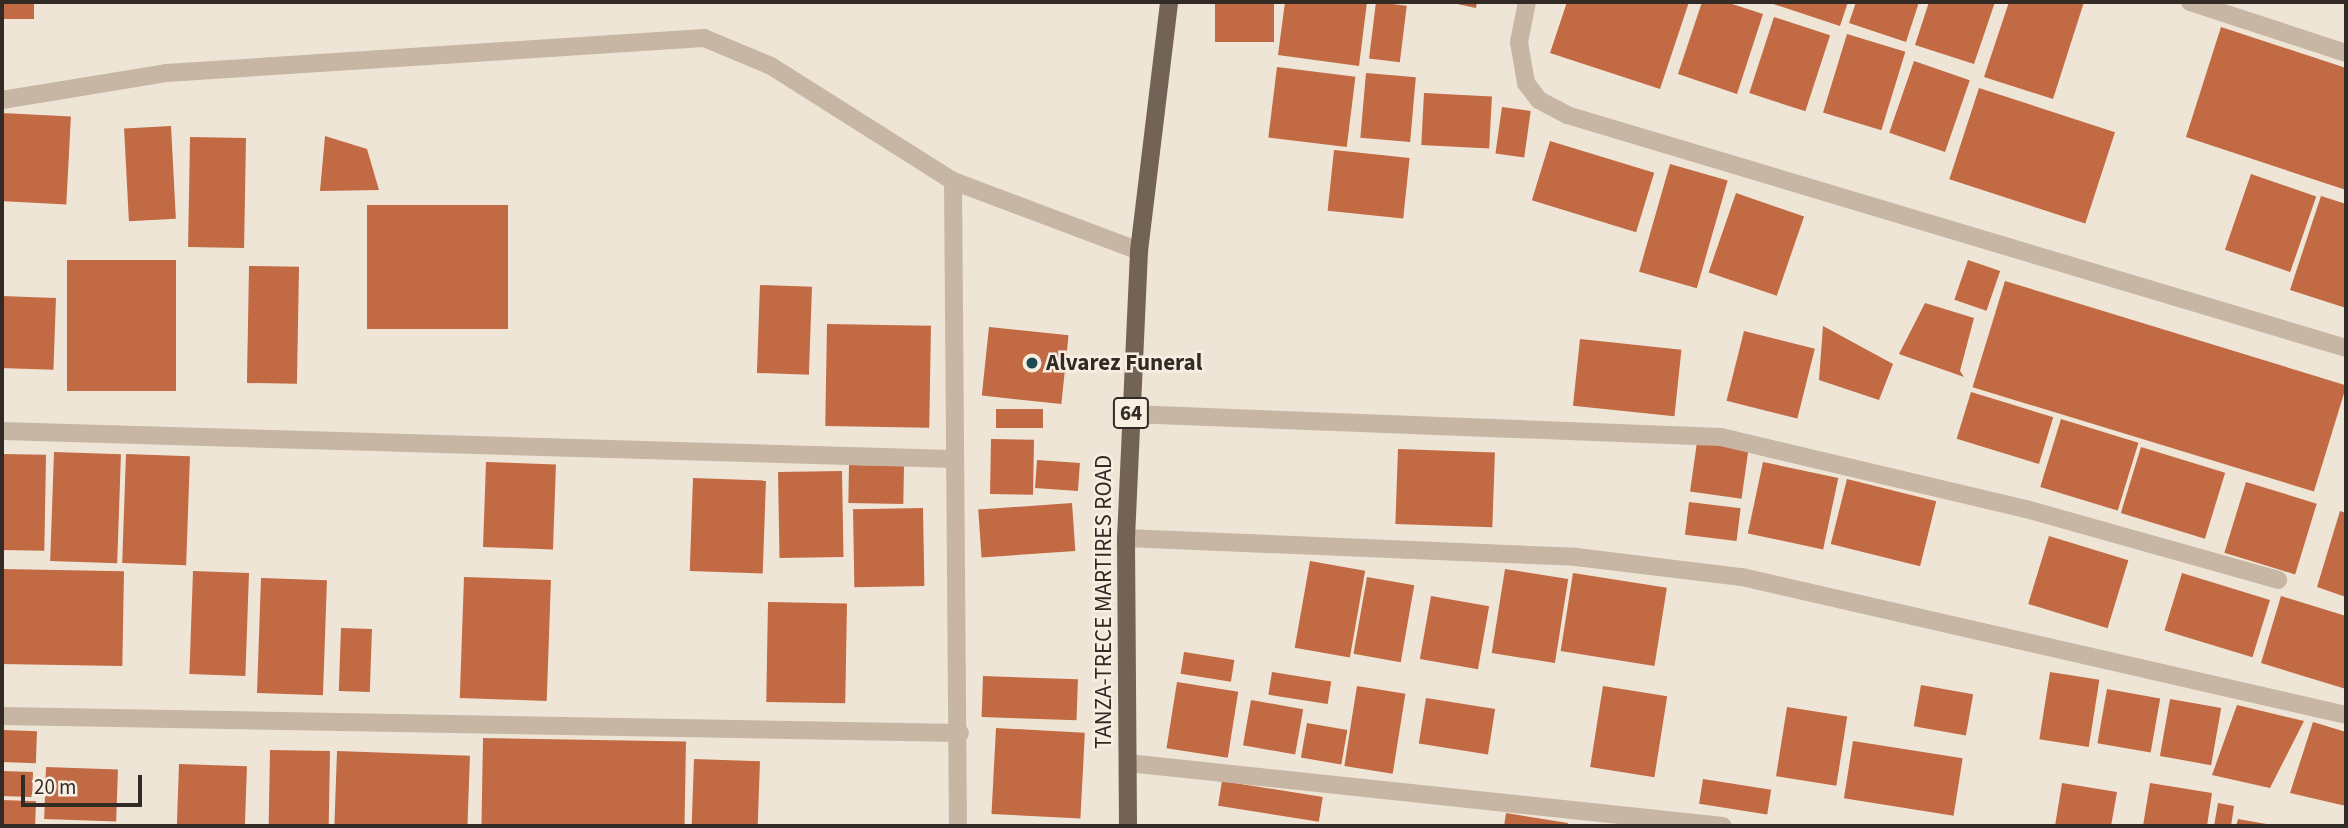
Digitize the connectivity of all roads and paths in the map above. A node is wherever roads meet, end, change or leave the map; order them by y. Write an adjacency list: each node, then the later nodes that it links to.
1 (1169, 2): 7 (main road, TANZA-TRECE MARTIRES ROAD / 64)
2 (1527, 2): 8 (street)
3 (2190, 2): 4 (street)
4 (2346, 53)
5 (2, 100): 6 (street)
6 (953, 181): 7 (street); 11 (street)
7 (1139, 251): 9 (main road, TANZA-TRECE MARTIRES ROAD / 64)
8 (2346, 348)
9 (1131, 414): 12 (main road, TANZA-TRECE MARTIRES ROAD / 64); 13 (street)
10 (2, 431): 11 (street)
11 (953, 459): 16 (street)
12 (1126, 538): 14 (street); 17 (main road, TANZA-TRECE MARTIRES ROAD / 64)
13 (2278, 580)
14 (2346, 715)
15 (2, 716): 16 (street)
16 (960, 733): 18 (street)
17 (1128, 763): 19 (main road, TANZA-TRECE MARTIRES ROAD / 64); 20 (street)
18 (958, 826)
19 (1128, 826)
20 (1723, 826)

